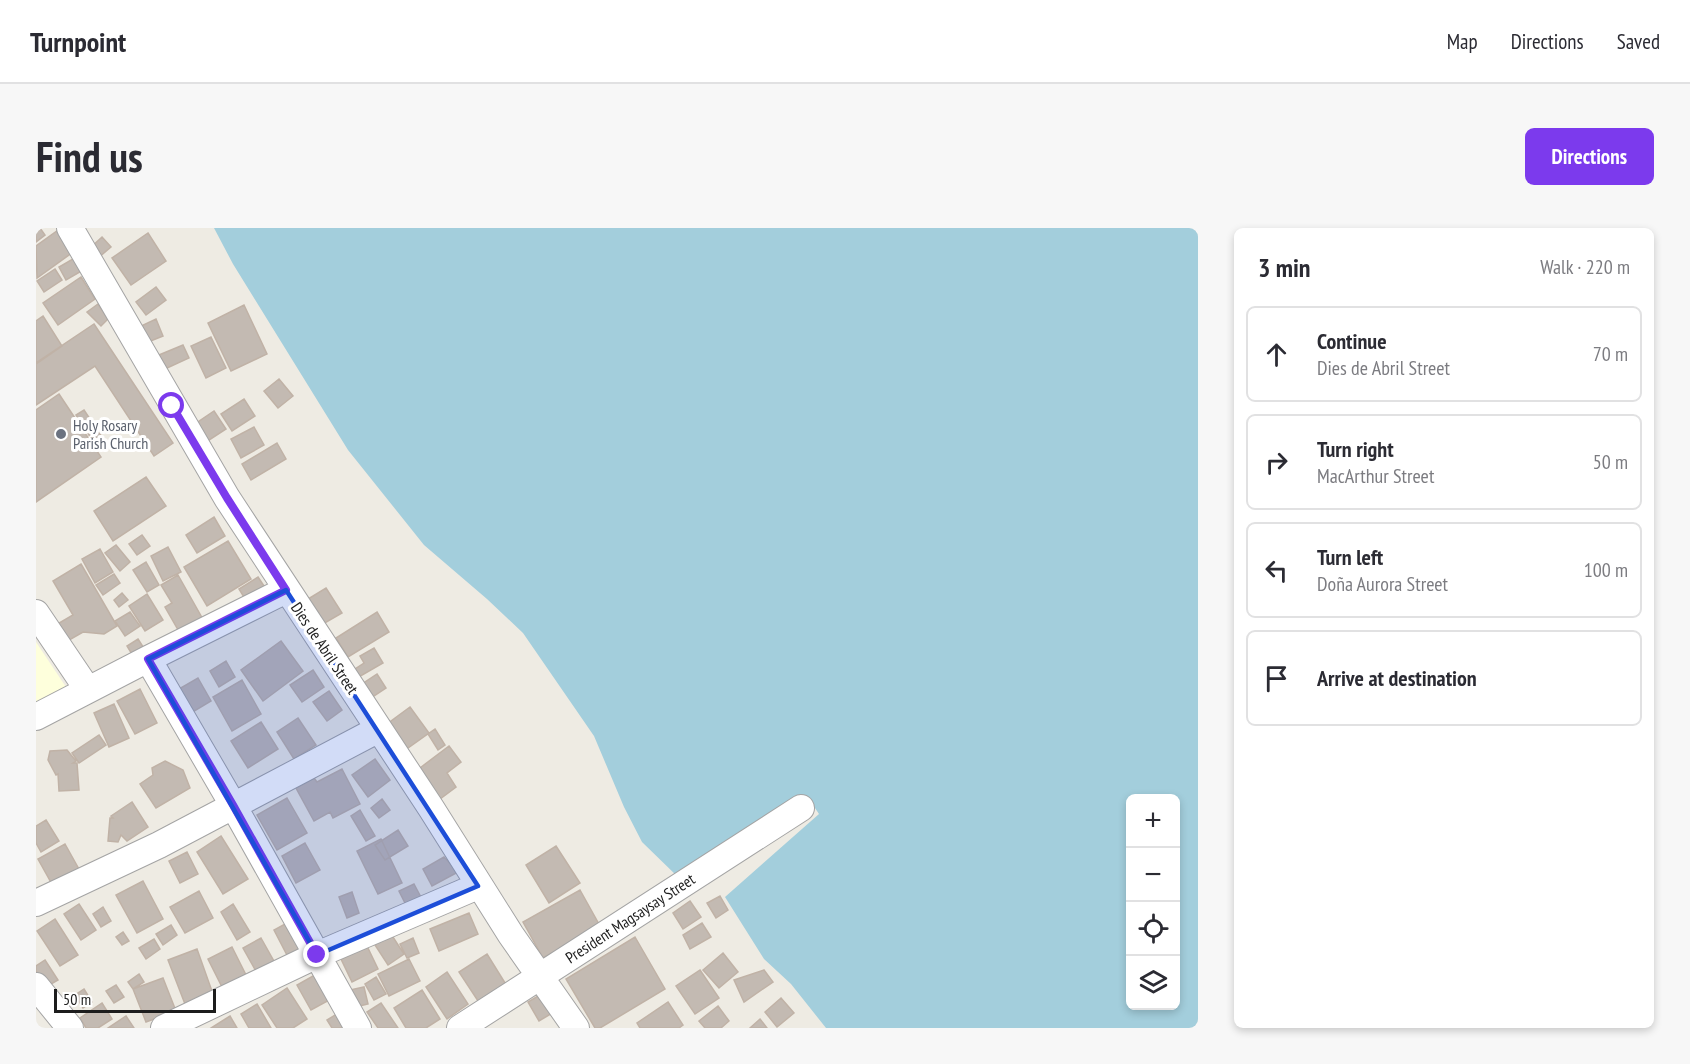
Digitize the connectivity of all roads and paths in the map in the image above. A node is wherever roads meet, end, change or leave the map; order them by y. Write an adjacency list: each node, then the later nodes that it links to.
1 (70, 228): 2 (street, Dies de Abril Street)
2 (286, 590): 4 (street); 7 (street, Dies de Abril Street)
3 (36, 613): 5 (street)
4 (148, 659): 5 (street); 8 (street)
5 (88, 690): 6 (street)
6 (36, 717)
7 (379, 729): 8 (street); 10 (street, Dies de Abril Street)
8 (233, 805): 11 (street); 12 (street)
9 (801, 808): 13 (street, President Magsaysay Street)
10 (478, 886): 12 (street); 13 (street, Dies de Abril Street)
11 (36, 903)
12 (317, 955): 16 (street); 17 (street)
13 (540, 976): 18 (street, President Magsaysay Street); 19 (street, Dies de Abril Street)
14 (36, 986): 15 (street)
15 (69, 1028)
16 (164, 1028)
17 (358, 1028)
18 (460, 1028)
19 (576, 1028)

